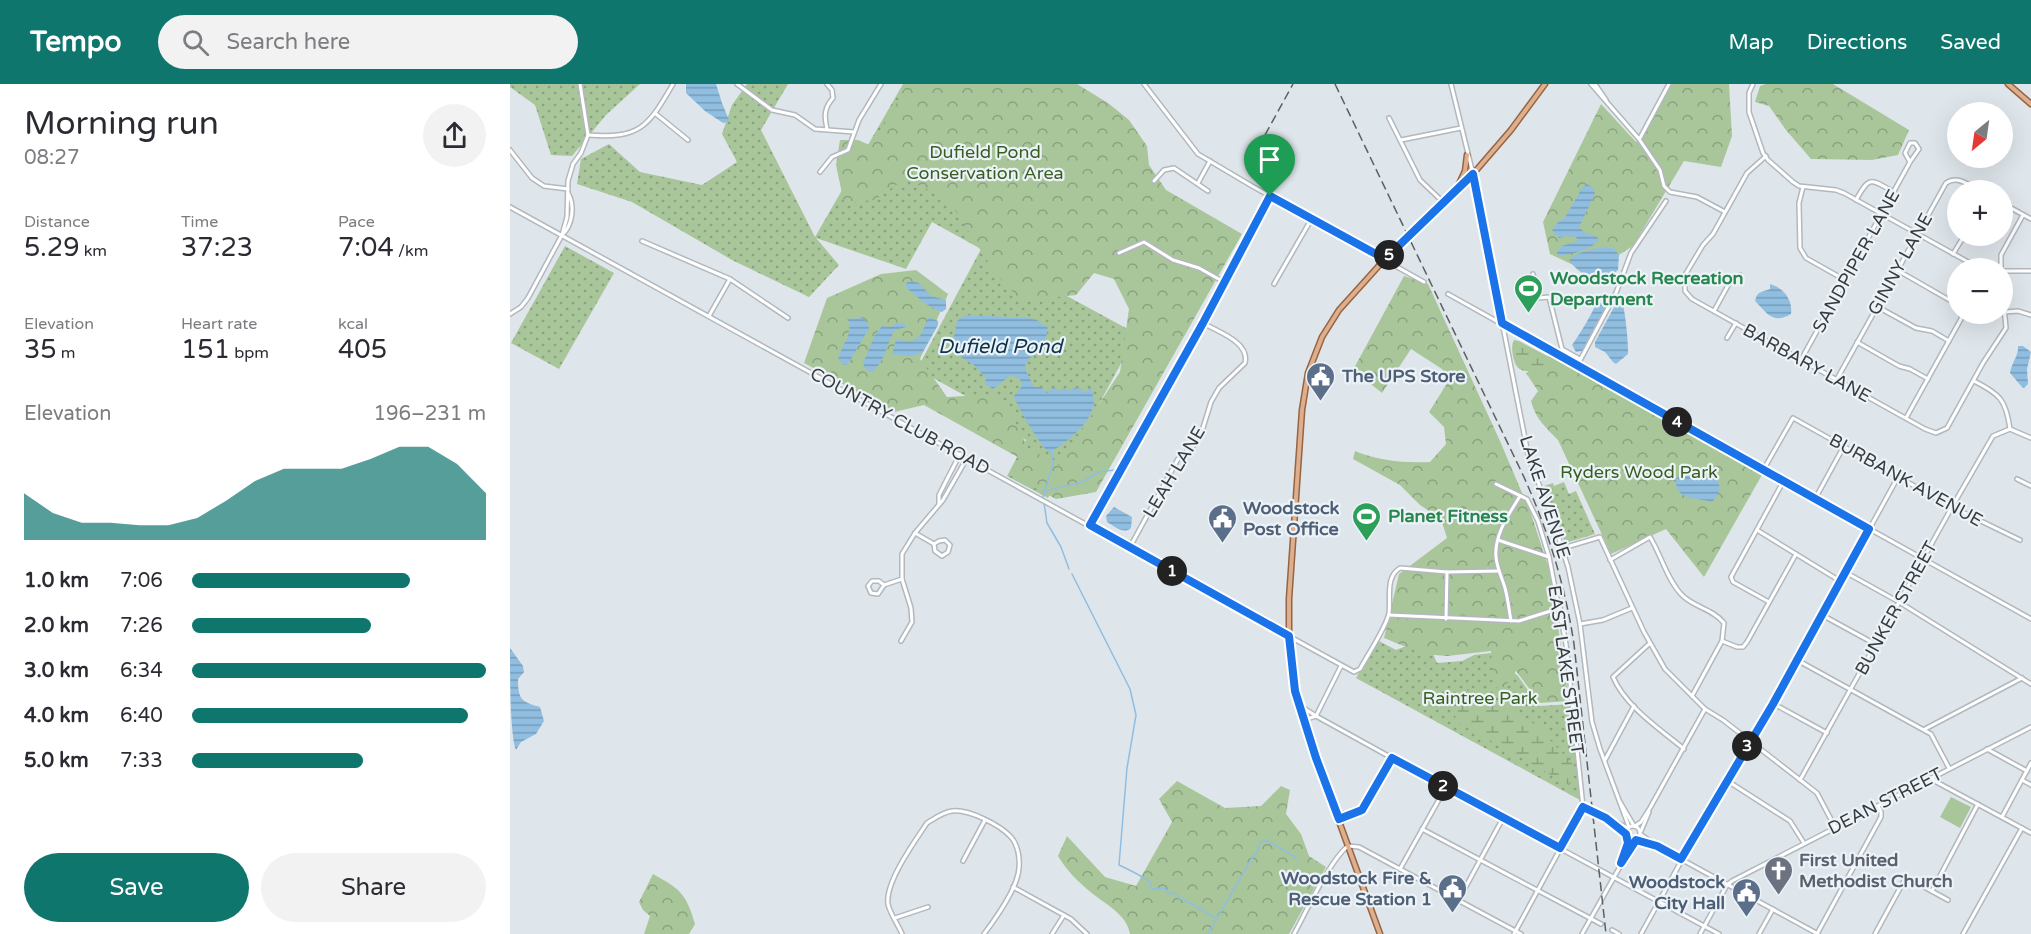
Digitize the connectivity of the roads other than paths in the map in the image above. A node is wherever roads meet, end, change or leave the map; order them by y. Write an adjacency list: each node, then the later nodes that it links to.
1 (580, 84): 19 (street)
2 (673, 84): 14 (street)
3 (737, 84): 17 (street)
4 (827, 84): 17 (street)
5 (881, 84): 18 (street)
6 (1144, 84): 26 (street)
7 (1451, 84): 16 (street, LAKE AVENUE)
8 (1545, 84): 29 (main road)
9 (1593, 84): 20 (street)
10 (1669, 84): 20 (street)
11 (1753, 84): 25 (street)
12 (2008, 84): 13 (main road)
13 (2031, 104)
14 (656, 114): 19 (street); 21 (street)
15 (1389, 118): 22 (street)
16 (1461, 128): 22 (street); 24 (street, LAKE AVENUE)
17 (827, 129): 18 (street)
18 (854, 132): 28 (street)
19 (588, 135): 35 (street)
20 (1639, 139): 37 (street)
21 (688, 140)
22 (1401, 141): 41 (street)
23 (510, 150): 35 (street)
24 (1467, 155): 29 (street, LAKE AVENUE); 34 (main road)
25 (1766, 156): 33 (street); 44 (street)
26 (1210, 161): 32 (street); 39 (street)
27 (1910, 162): 27 (street, SANDPIPER LANE); 38 (street, SANDPIPER LANE)
28 (819, 172)
29 (1473, 174): 34 (main road); 78 (street, LAKE AVENUE)
30 (1154, 181): 32 (street)
31 (1947, 182): 50 (street, GINNY LANE)
32 (1198, 183): 36 (street)
33 (1803, 187): 40 (street); 64 (street)
34 (1456, 190): 41 (main road)
35 (568, 191): 49 (street)
36 (1208, 191)
37 (1671, 192): 44 (street); 85 (street)
38 (1894, 192): 40 (street); 45 (street, SANDPIPER LANE)
39 (1270, 196): 47 (street); 65 (street)
40 (1856, 200): 45 (street)
41 (1443, 202): 57 (main road)
42 (510, 207): 49 (street, COUNTRY CLUB ROAD)
43 (2013, 209): 46 (street)
44 (1725, 212): 71 (street, BARBARY LANE)
45 (1881, 214): 50 (street); 64 (street, SANDPIPER LANE)
46 (2023, 215): 48 (street); 56 (street)
47 (1312, 218): 57 (street); 67 (street)
48 (2031, 219)
49 (562, 234): 73 (street); 75 (street, COUNTRY CLUB ROAD)
50 (1916, 234): 54 (street); 58 (street, GINNY LANE)
51 (642, 241): 63 (street)
52 (1958, 246): 54 (street)
53 (1119, 253): 65 (street)
54 (1953, 255): 55 (street)
55 (1959, 258)
56 (2001, 258)
57 (1385, 259): 66 (street); 136 (main road)
58 (1897, 270): 69 (street); 70 (street, GINNY LANE)
59 (2013, 270): 60 (street)
60 (2031, 271)
61 (1533, 274): 85 (street)
62 (1740, 275): 71 (street)
63 (730, 279): 75 (street); 76 (street)
64 (1845, 280): 86 (street, SANDPIPER LANE)
65 (1224, 282): 77 (street)
66 (1424, 282)
67 (1275, 284)
68 (1448, 294): 78 (street)
69 (1947, 299)
70 (1876, 306): 83 (street); 84 (street, GINNY LANE)
71 (1714, 311): 79 (street, BARBARY LANE)
72 (2013, 311): 74 (street)
73 (510, 314)
74 (2031, 315)
75 (709, 316): 95 (street, COUNTRY CLUB ROAD)
76 (788, 318)
77 (1203, 323): 107 (street); 114 (street, LEAH LANE)
78 (1502, 323): 87 (street); 115 (street, LAKE AVENUE)
79 (1736, 323): 82 (street); 86 (street, BARBARY LANE)
80 (1959, 324): 83 (street)
81 (2006, 324): 90 (street)
82 (1727, 338)
83 (1949, 341): 89 (street)
84 (1857, 342): 88 (street, GINNY LANE); 89 (street)
85 (1581, 359): 87 (street)
86 (1801, 360): 88 (street, BARBARY LANE)
87 (1577, 366): 100 (street)
88 (1837, 379): 91 (street, BARBARY LANE)
89 (1928, 379): 91 (street)
90 (1974, 381): 91 (street, BARBARY LANE); 92 (street)
91 (1906, 418)
92 (2010, 429): 93 (street); 106 (street, BUNKER STREET)
93 (2031, 438)
94 (1844, 446): 97 (street, BURBANK AVENUE); 98 (street, BURBANK AVENUE); 104 (street)
95 (960, 454): 96 (street, COUNTRY CLUB ROAD); 105 (street)
96 (967, 458): 105 (street); 107 (street, COUNTRY CLUB ROAD)
97 (1765, 467)
98 (1898, 477): 106 (street, BURBANK AVENUE); 109 (street)
99 (2017, 478): 102 (street)
100 (1783, 482): 104 (street); 108 (street)
101 (1496, 484): 103 (street, EAST LAKE STREET)
102 (2031, 486)
103 (1520, 496): 111 (street); 117 (street, EAST LAKE STREET)
104 (1815, 499): 109 (street)
105 (939, 506): 110 (street)
106 (1952, 507): 112 (street, BURBANK AVENUE); 118 (street, BUNKER STREET)
107 (1090, 525): 114 (street, COUNTRY CLUB ROAD)
108 (1757, 529): 116 (street); 126 (street)
109 (1869, 529): 118 (street); 122 (street)
110 (915, 533): 113 (street); 123 (street)
111 (1498, 540): 117 (street); 120 (street)
112 (2020, 540)
113 (934, 544): 113 (street)
114 (1130, 547): 136 (street, COUNTRY CLUB ROAD)
115 (1563, 548): 119 (street); 135 (street, LAKE AVENUE)
116 (1796, 554): 124 (street); 126 (street)
117 (1549, 557): 128 (street, EAST LAKE STREET)
118 (1923, 559): 127 (street, BUNKER STREET); 133 (street)
119 (1611, 560): 129 (street); 138 (street)
120 (1499, 571): 121 (street); 134 (street)
121 (1447, 572): 130 (street); 132 (street)
122 (1845, 572): 124 (street); 127 (street)
123 (902, 579): 125 (street); 137 (street)
124 (1840, 581): 131 (street)
125 (884, 585): 125 (street)
126 (1769, 602): 138 (street)
127 (1899, 602): 140 (street, BUNKER STREET); 143 (street)
128 (1560, 608): 134 (street); 173 (street, EAST LAKE STREET)
129 (1632, 608): 135 (street); 139 (street)
130 (1389, 615): 132 (street); 142 (street)
131 (1821, 615): 140 (street); 141 (street)
132 (1446, 619): 134 (street)
133 (2031, 619)
134 (1510, 621)
135 (1580, 624): 160 (street, LAKE AVENUE)
136 (1289, 636): 142 (street, COUNTRY CLUB ROAD); 148 (main road)
137 (901, 640)
138 (1722, 640): 146 (street)
139 (1650, 644): 146 (street); 149 (street)
140 (1875, 645): 145 (street, BUNKER STREET)
141 (1797, 660): 145 (street); 147 (street)
142 (1341, 666): 151 (street)
143 (2022, 678): 144 (street); 154 (street)
144 (2031, 684)
145 (1851, 690): 154 (street); 155 (street, BUNKER STREET)
146 (1692, 697): 150 (street)
147 (1773, 704): 155 (street); 156 (street)
148 (1299, 705): 151 (street); 152 (main road)
149 (1634, 706): 157 (street); 160 (street)
150 (1705, 709): 156 (street); 157 (street)
151 (1316, 716): 152 (street); 159 (street)
152 (1304, 720): 178 (main road)
153 (2031, 727): 158 (street, DEAN STREET)
154 (1924, 730): 162 (street)
155 (1827, 733): 166 (street, BUNKER STREET)
156 (1750, 741): 165 (street); 166 (street)
157 (1684, 749): 174 (street)
158 (1987, 749): 162 (street, DEAN STREET); 163 (street)
159 (1392, 758): 169 (street); 178 (street)
160 (1604, 761): 170 (street, LAKE AVENUE)
161 (2031, 763): 163 (street)
162 (1949, 768): 164 (street, DEAN STREET)
163 (2027, 771): 167 (street)
164 (1929, 778): 171 (street); 172 (street, DEAN STREET)
165 (1726, 780): 189 (street); 193 (street)
166 (1800, 780): 181 (street)
167 (2022, 780): 168 (street); 175 (street)
168 (2031, 785)
169 (1446, 787): 176 (street); 184 (street)
170 (1620, 802): 180 (street, LAKE AVENUE); 182 (street, LAKE AVENUE)
171 (1978, 804): 175 (street); 202 (street)
172 (1878, 806): 181 (street, DEAN STREET); 228 (street)
173 (1583, 807): 177 (street); 192 (street)
174 (1650, 808): 180 (street); 185 (street)
175 (2002, 817): 183 (street)
176 (1503, 818): 192 (street); 194 (street)
177 (1606, 818): 182 (street); 187 (street)
178 (1339, 819): 190 (main road)
179 (985, 820): 195 (street); 200 (street); 209 (street)
180 (1635, 826): 182 (street); 185 (street, LAKE AVENUE)
181 (1835, 827): 189 (street, DEAN STREET)
182 (1628, 828): 187 (street)
183 (2022, 828): 186 (street); 230 (street)
184 (1422, 829): 194 (street); 197 (street)
185 (1640, 833): 188 (street); 191 (street, LAKE AVENUE)
186 (2031, 833)
187 (1627, 836): 188 (street); 196 (street)
188 (1636, 840): 191 (street); 196 (street)
189 (1803, 843): 199 (street, DEAN STREET)
190 (1348, 846): 197 (street); 219 (street); 220 (main road)
191 (1657, 846): 193 (street)
192 (1560, 848): 198 (street); 201 (street)
193 (1681, 859): 199 (street); 205 (street)
194 (1480, 860): 201 (street); 204 (street)
195 (963, 861)
196 (1621, 863): 198 (street)
197 (1400, 869): 204 (street)
198 (1613, 877): 205 (street); 210 (street)
199 (1727, 885): 207 (street); 212 (street)
200 (1013, 887): 208 (street); 216 (street)
201 (1538, 890): 210 (street); 214 (street)
202 (1932, 891): 203 (street); 229 (street)
203 (1948, 900)
204 (1458, 901): 214 (street)
205 (1659, 901): 212 (street); 224 (street)
206 (928, 907): 209 (street)
207 (1773, 909): 227 (street); 228 (street)
208 (1064, 915): 217 (street); 218 (street)
209 (895, 918): 215 (street)
210 (1591, 919): 211 (street); 222 (street)
211 (1601, 924)
212 (1704, 926): 225 (street); 226 (street)
213 (1612, 930): 223 (street)
214 (1515, 933): 221 (street)
215 (902, 934)
216 (984, 934)
217 (1052, 934)
218 (1087, 934)
219 (1294, 934)
220 (1380, 934)
221 (1521, 934)
222 (1582, 934)
223 (1619, 934)
224 (1641, 934)
225 (1700, 934)
226 (1719, 934)
227 (1759, 934)
228 (1818, 934)
229 (1875, 934)
230 (1964, 934)

